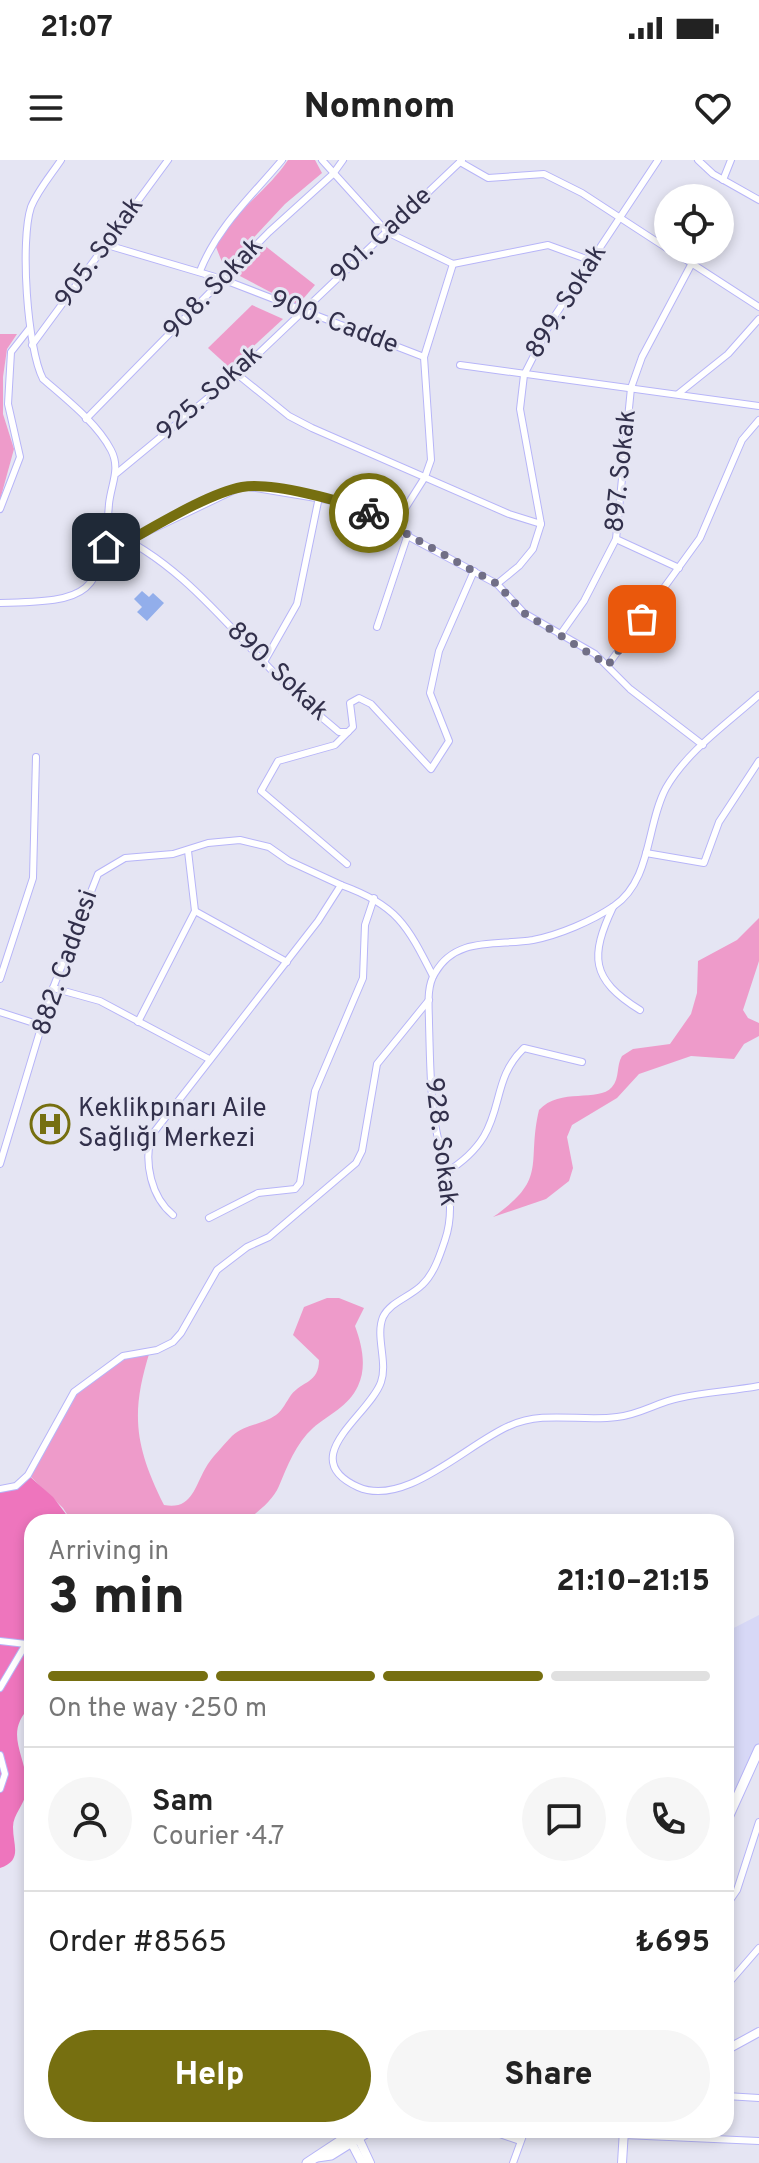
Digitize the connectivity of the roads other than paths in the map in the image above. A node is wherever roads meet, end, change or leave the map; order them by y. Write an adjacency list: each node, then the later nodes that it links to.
1 (61, 160): 26 (street)
2 (168, 160): 16 (street, 905. Sokak)
3 (282, 160): 21 (street)
4 (322, 160): 10 (street)
5 (343, 160): 10 (street, 908. Sokak)
6 (658, 160): 13 (street, 899. Sokak)
7 (698, 160): 11 (street)
8 (731, 160): 11 (street)
9 (461, 161): 13 (street); 14 (street, 901. Cadde)
10 (333, 174): 14 (street); 22 (street, 908. Sokak)
11 (723, 180): 12 (street)
12 (759, 200)
13 (619, 220): 15 (street); 17 (street, 899. Sokak)
14 (387, 232): 18 (street); 24 (street, 901. Cadde)
15 (654, 240)
16 (107, 245): 21 (street, 900. Cadde); 27 (street, 905. Sokak)
17 (592, 261): 18 (street); 31 (street, 899. Sokak)
18 (453, 264): 28 (street)
19 (691, 264): 32 (street, 897. Sokak)
20 (694, 264): 23 (street)
21 (200, 271): 22 (street, 900. Cadde)
22 (222, 279): 24 (street, 900. Cadde); 35 (street, 908. Sokak)
23 (759, 307)
24 (300, 312): 28 (street, 900. Cadde); 30 (street, 925. Sokak)
25 (759, 319): 33 (street)
26 (29, 329): 27 (street); 40 (street)
27 (32, 345): 35 (street)
28 (424, 357): 38 (street)
29 (460, 365): 31 (street)
30 (237, 374): 37 (street, 925. Sokak); 38 (street)
31 (524, 375): 32 (street); 41 (street, 899. Sokak)
32 (631, 388): 33 (street); 45 (street, 897. Sokak)
33 (678, 394): 34 (street)
34 (759, 406)
35 (86, 419): 37 (street)
36 (759, 420): 47 (street)
37 (117, 473): 43 (street)
38 (425, 477): 41 (street); 42 (street)
39 (319, 497): 42 (street); 46 (street); 53 (street)
40 (0, 509)
41 (541, 524): 49 (street)
42 (394, 526): 44 (street)
43 (108, 531): 46 (street, 890. Sokak); 50 (street)
44 (408, 534): 48 (street); 51 (street)
45 (616, 539): 47 (street); 52 (street, 897. Sokak)
46 (130, 540): 53 (street, 890. Sokak)
47 (679, 568): 54 (street)
48 (474, 571): 49 (street); 56 (street, 890. Sokak)
49 (497, 584): 52 (street)
50 (0, 603)
51 (377, 627)
52 (560, 635): 54 (street)
53 (264, 662): 56 (street, 890. Sokak)
54 (608, 665): 57 (street)
55 (759, 695): 57 (street)
56 (348, 732): 62 (street)
57 (703, 745): 61 (street)
58 (36, 757): 69 (street)
59 (759, 761): 61 (street)
60 (188, 851): 63 (street, 882. Caddesi); 66 (street); 70 (street, 882. Caddesi)
61 (646, 853): 65 (street)
62 (347, 864)
63 (341, 885): 64 (street, 882. Caddesi); 67 (street)
64 (374, 898): 68 (street, 882. Caddesi); 80 (street)
65 (613, 907): 68 (street); 72 (street)
66 (195, 911): 67 (street); 74 (street)
67 (287, 962): 76 (street)
68 (433, 976): 71 (street, 928. Sokak)
69 (0, 979)
70 (53, 988): 74 (street); 75 (street, 882. Caddesi)
71 (429, 1000): 79 (street, 928. Sokak); 81 (street)
72 (640, 1010)
73 (0, 1012): 75 (street)
74 (138, 1022): 76 (street)
75 (43, 1026): 78 (street, 882. Caddesi)
76 (209, 1059): 82 (street)
77 (582, 1062): 79 (street)
78 (0, 1164)
79 (445, 1173): 84 (street, 928. Sokak)
80 (295, 1189): 81 (street); 83 (street)
81 (306, 1202): 85 (street)
82 (173, 1215)
83 (209, 1218)
84 (759, 1386)
85 (0, 1489)
86 (0, 1641): 87 (street)
87 (24, 1644)
88 (24, 1647): 89 (street)
89 (0, 1688)
90 (759, 1749): 93 (main road)
91 (0, 1755): 92 (street)
92 (0, 1789)
93 (734, 1804)
94 (759, 1822): 95 (street)
95 (734, 1894)
96 (759, 1948): 97 (street)
97 (734, 1977)
98 (759, 2032): 99 (street)
99 (734, 2046)
100 (734, 2096): 101 (street)
101 (759, 2098)
102 (352, 2138): 111 (main road)
103 (355, 2138): 112 (street)
104 (355, 2138): 113 (street)
105 (511, 2138): 109 (street)
106 (521, 2138): 109 (street)
107 (624, 2138): 115 (street)
108 (708, 2138): 110 (street)
109 (520, 2141): 114 (street)
110 (759, 2141)
111 (307, 2163)
112 (362, 2163)
113 (370, 2163)
114 (513, 2163)
115 (622, 2163)

